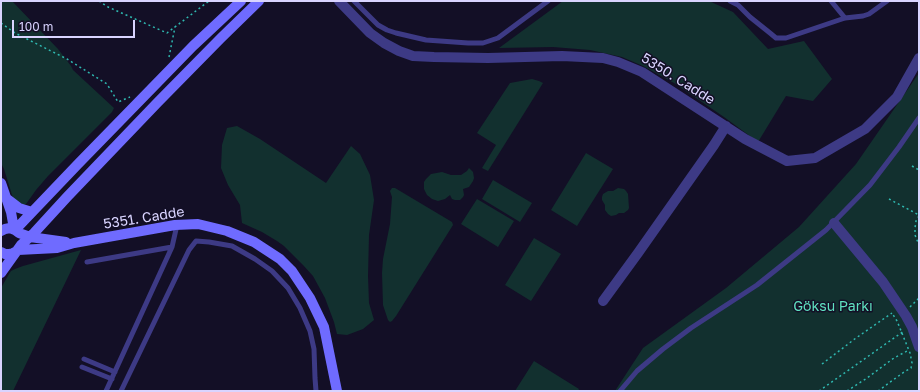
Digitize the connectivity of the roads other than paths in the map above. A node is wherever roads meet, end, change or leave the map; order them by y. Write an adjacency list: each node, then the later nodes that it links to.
1 (241, 1): 15 (main road)
2 (259, 1): 17 (main road)
3 (339, 1): 12 (street, 5350. Cadde)
4 (354, 1): 5 (lane)
5 (548, 1)
6 (730, 1): 9 (lane)
7 (831, 1): 9 (lane)
8 (887, 1): 9 (lane)
9 (845, 18)
10 (919, 58): 12 (street, 5350. Cadde)
11 (919, 118): 16 (lane)
12 (726, 126): 29 (street)
13 (1, 183): 14 (main road)
14 (6, 198): 15 (main road); 20 (main road)
15 (32, 212): 20 (main road)
16 (834, 223): 30 (street); 39 (lane)
17 (42, 225): 21 (main road); 22 (main road)
18 (177, 225): 23 (main road, 5351. Cadde); 24 (lane); 38 (main road, 5351. Cadde)
19 (1, 231): 20 (main road)
20 (16, 231): 21 (main road, 5351. Cadde); 25 (main road)
21 (30, 237): 22 (main road, 5351. Cadde); 25 (main road)
22 (46, 240): 23 (main road, 5351. Cadde)
23 (74, 243): 25 (main road, 5351. Cadde)
24 (172, 247): 27 (lane); 33 (lane)
25 (19, 249): 26 (main road, 5351. Cadde); 28 (main road)
26 (1, 252)
27 (87, 262)
28 (1, 273)
29 (603, 301)
30 (914, 349)
31 (84, 359): 33 (lane)
32 (82, 367): 34 (lane)
33 (115, 372): 34 (lane)
34 (112, 379): 35 (lane)
35 (106, 391)
36 (121, 391): 37 (lane)
37 (316, 391)
38 (337, 391)
39 (620, 391)

